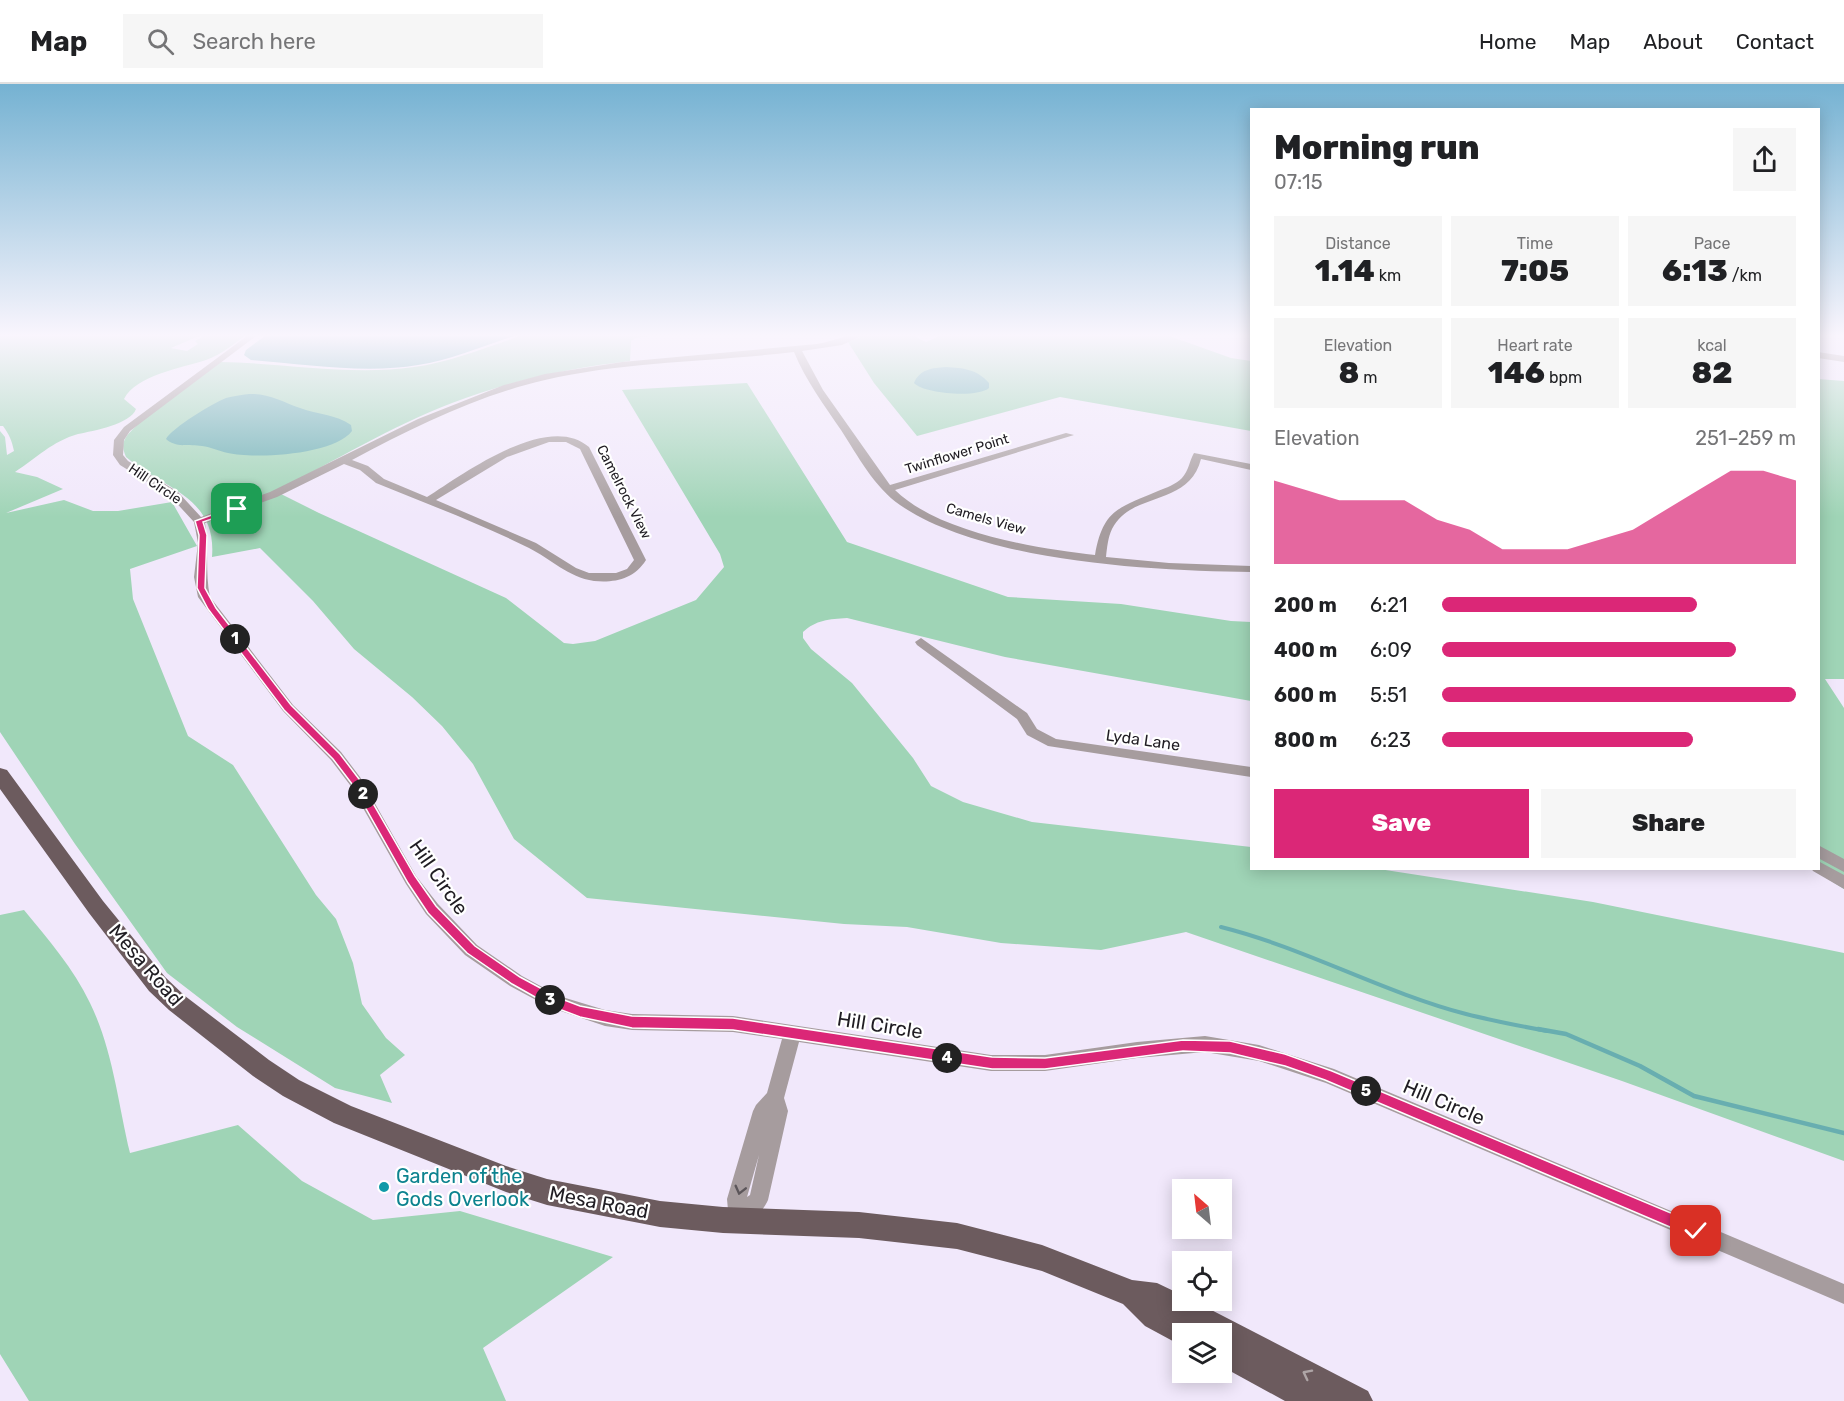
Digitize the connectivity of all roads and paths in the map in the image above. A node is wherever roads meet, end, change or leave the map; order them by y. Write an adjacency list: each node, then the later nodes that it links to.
1 (173, 394): 9 (street, Hill Circle)
2 (488, 394): 5 (street)
3 (822, 394): 7 (street, Camels View)
4 (1069, 435): 7 (street, Twinflower Point)
5 (344, 459): 8 (street, Camelrock View); 9 (street)
6 (1250, 467): 10 (street)
7 (888, 489): 10 (street, Camels View)
8 (427, 501): 8 (street, Camelrock View)
9 (199, 521): 19 (street, Hill Circle)
10 (1100, 558): 11 (street, Camels View)
11 (1250, 569)
12 (921, 642): 13 (street, Lyda Lane)
13 (1250, 772)
14 (0, 775): 20 (main road, Mesa Road)
15 (1820, 852): 16 (street)
16 (1844, 867)
17 (1820, 868): 18 (street)
18 (1844, 883)
19 (793, 1032): 20 (street); 22 (street, Hill Circle)
20 (739, 1221): 21 (main road, Mesa Road)
21 (1132, 1294): 23 (main road, Mesa Road); 26 (main road, Mesa Road, one-way to 21)
22 (1844, 1294)
23 (1172, 1325)
24 (1232, 1357): 25 (main road)
25 (1315, 1401)
26 (1358, 1401)

